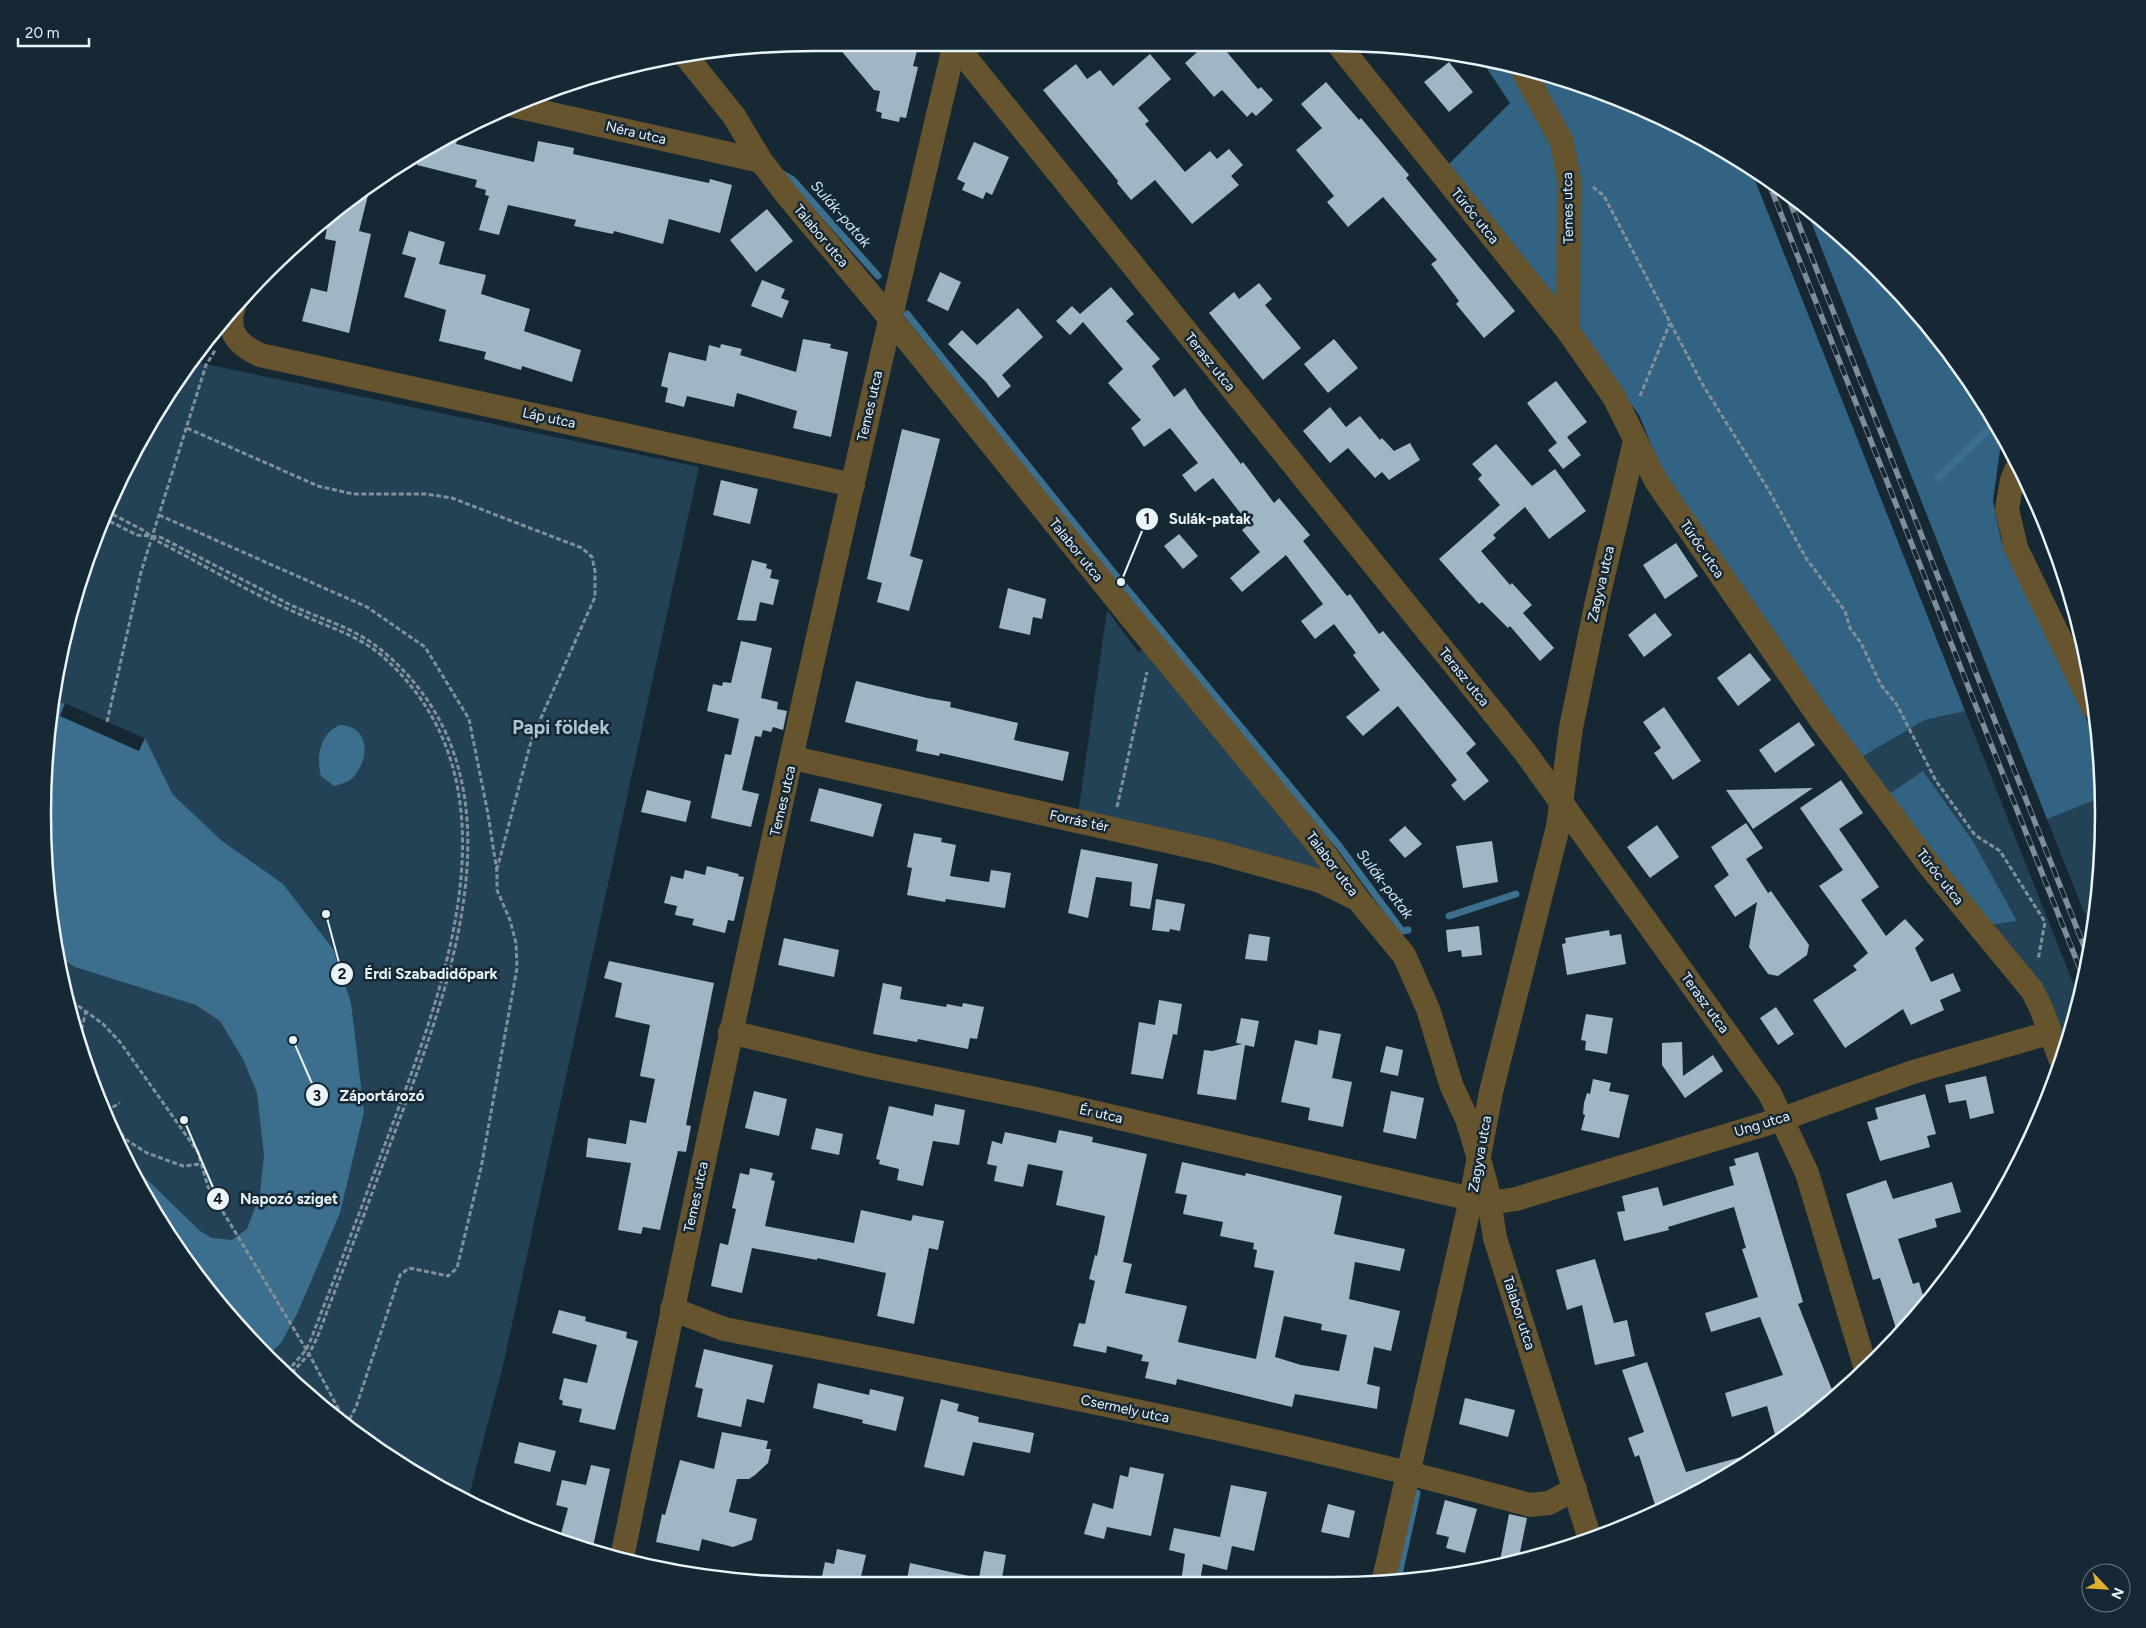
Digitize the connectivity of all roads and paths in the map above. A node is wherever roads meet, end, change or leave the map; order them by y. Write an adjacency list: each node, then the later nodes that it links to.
1 (954, 51): 9 (street, Temes utca)
2 (958, 51): 26 (street, Terasz utca)
3 (1344, 51): 12 (street, Túróc utca)
4 (690, 62): 7 (street, Talabor utca)
5 (1526, 76): 8 (street, Temes utca)
6 (525, 108): 7 (street, Néra utca)
7 (761, 161): 9 (street, Talabor utca)
8 (1569, 180): 11 (path); 12 (street, Temes utca)
9 (890, 318): 17 (street, Temes utca); 22 (street, Talabor utca)
10 (233, 321): 17 (street, Láp utca)
11 (1670, 322): 15 (path); 32 (path)
12 (1568, 331): 15 (street, Túróc utca)
13 (223, 333): 14 (path)
14 (186, 428): 19 (path); 30 (path)
15 (1632, 432): 25 (street, Zagyva utca); 32 (street, Túróc utca)
16 (2015, 475): 23 (street)
17 (853, 485): 27 (street, Temes utca)
18 (112, 515): 21 (path)
19 (159, 515): 21 (path); 30 (path)
20 (110, 521): 21 (path)
21 (152, 537): 24 (path); 49 (path); 50 (path)
22 (1153, 644): 29 (path); 31 (street, Talabor utca)
23 (2084, 688)
24 (107, 722)
25 (1571, 728): 26 (street, Zagyva utca); 28 (street, Zagyva utca)
26 (1525, 752): 28 (street, Terasz utca)
27 (793, 758): 29 (street, Forrás tér); 36 (street, Temes utca)
28 (1560, 804): 40 (street, Zagyva utca); 43 (street, Terasz utca)
29 (1112, 828): 31 (street, Forrás tér)
30 (496, 872): 55 (path)
31 (1360, 902): 39 (street, Talabor utca)
32 (2032, 990): 37 (street, Túróc utca)
33 (75, 1003): 34 (path)
34 (86, 1011): 35 (path); 46 (path)
35 (82, 1027)
36 (730, 1032): 47 (street, Ér utca); 48 (street, Temes utca)
37 (2049, 1033): 38 (street, Túróc utca); 43 (street, Ung utca)
38 (2057, 1050)
39 (1452, 1087): 40 (street); 45 (street, Talabor utca)
40 (1491, 1092): 45 (street, Zagyva utca)
41 (120, 1103): 42 (path)
42 (110, 1109)
43 (1782, 1119): 47 (street, Ung utca); 51 (street, Terasz utca)
44 (123, 1136): 46 (path)
45 (1479, 1158): 47 (street, Zagyva utca)
46 (202, 1164): 49 (path)
47 (1480, 1201): 56 (street, Zagyva utca); 57 (street, Talabor utca)
48 (672, 1309): 56 (street, Csermely utca); 59 (street, Temes utca)
49 (306, 1350): 50 (path); 52 (path)
50 (309, 1354): 53 (path); 54 (path)
51 (1863, 1360)
52 (291, 1368)
53 (294, 1371)
54 (338, 1409)
55 (349, 1418)
56 (1408, 1471): 57 (street, Csermely utca); 60 (street, Zagyva utca)
57 (1574, 1488): 58 (street, Talabor utca)
58 (1588, 1532)
59 (623, 1552)
60 (1385, 1575)

